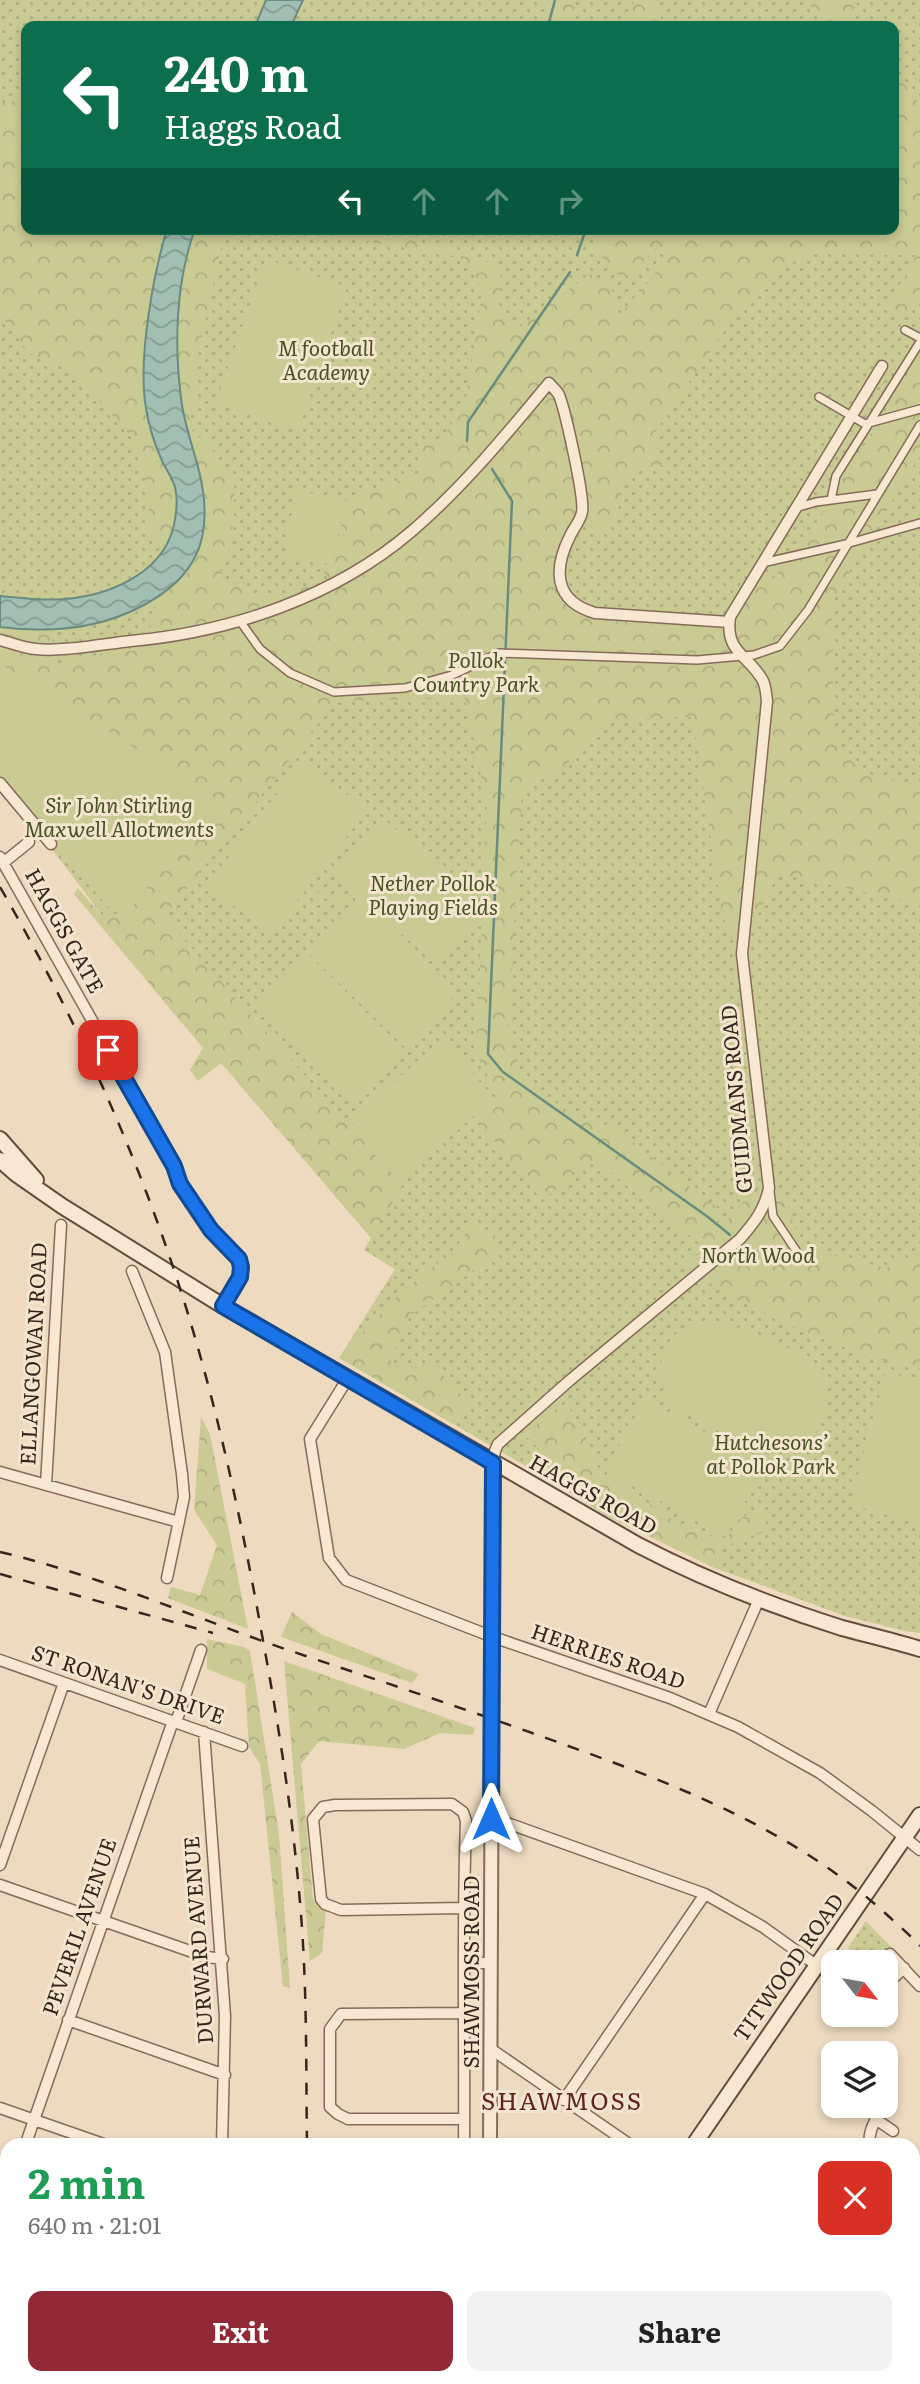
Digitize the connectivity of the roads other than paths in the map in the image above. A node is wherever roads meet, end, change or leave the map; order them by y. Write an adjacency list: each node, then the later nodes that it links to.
1 (905, 330): 2 (street)
2 (920, 340): 7 (street)
3 (883, 366): 6 (street)
4 (819, 397): 6 (street)
5 (920, 409): 7 (street)
6 (852, 416): 7 (street); 11 (street)
7 (870, 423): 10 (street)
8 (920, 425): 9 (street)
9 (877, 494): 10 (street); 13 (street)
10 (831, 500): 11 (street)
11 (796, 508): 14 (street)
12 (920, 523): 13 (street)
13 (846, 544): 14 (street); 18 (street)
14 (762, 563): 16 (street)
15 (240, 621): 16 (street); 17 (street); 18 (street)
16 (729, 622): 18 (street, GUIDMANS ROAD)
17 (0, 640)
18 (741, 657): 25 (street, GUIDMANS ROAD)
19 (0, 783): 21 (street)
20 (29, 842): 22 (street, HAGGS GATE)
21 (51, 844)
22 (1, 860): 30 (street, HAGGS GATE)
23 (0, 1139): 26 (main road, HAGGS ROAD)
24 (0, 1160): 26 (main road, HAGGS ROAD)
25 (769, 1188): 28 (street); 32 (street, GUIDMANS ROAD)
26 (57, 1202): 27 (street); 30 (main road, HAGGS ROAD)
27 (61, 1225): 34 (street, ELLANGOWAN ROAD)
28 (797, 1252)
29 (132, 1270): 35 (street)
30 (223, 1306): 31 (main road, HAGGS ROAD)
31 (348, 1378): 32 (main road, HAGGS ROAD); 38 (street, HERRIES ROAD)
32 (493, 1463): 37 (main road, HAGGS ROAD); 38 (street, SHAWMOSS ROAD)
33 (0, 1472): 34 (street)
34 (46, 1485): 35 (street)
35 (179, 1522): 36 (street)
36 (167, 1578)
37 (759, 1599): 39 (main road, HAGGS ROAD); 43 (street)
38 (493, 1637): 43 (street, HERRIES ROAD); 48 (street, SHAWMOSS ROAD)
39 (920, 1649)
40 (201, 1650): 44 (street, PEVERIL AVENUE)
41 (0, 1660): 42 (street, ST RONAN'S DRIVE)
42 (64, 1683): 44 (street, ST RONAN'S DRIVE); 51 (street)
43 (709, 1714): 49 (street, HERRIES ROAD)
44 (174, 1721): 45 (street, ST RONAN'S DRIVE); 55 (street, PEVERIL AVENUE)
45 (204, 1732): 46 (street, ST RONAN'S DRIVE); 56 (street, DURWARD AVENUE)
46 (242, 1746)
47 (920, 1815): 49 (main road, TITWOOD ROAD)
48 (491, 1819): 53 (street); 59 (street, SHAWMOSS ROAD)
49 (905, 1837): 50 (street, HERRIES ROAD); 60 (main road, TITWOOD ROAD)
50 (920, 1850)
51 (0, 1865)
52 (0, 1885): 55 (street)
53 (705, 1894): 60 (street); 68 (street)
54 (463, 1908): 54 (street); 58 (street)
55 (103, 1919): 56 (street); 65 (street, PEVERIL AVENUE)
56 (223, 1959): 67 (street, DURWARD AVENUE)
57 (898, 1962): 61 (street)
58 (465, 1963): 59 (street); 64 (street)
59 (490, 1963): 66 (street, SHAWMOSS ROAD)
60 (816, 1965): 80 (main road, TITWOOD ROAD)
61 (904, 1968): 62 (street); 63 (street)
62 (898, 1974)
63 (920, 1986)
64 (464, 2013): 70 (street); 70 (street)
65 (68, 2020): 67 (street); 71 (street, PEVERIL AVENUE)
66 (491, 2049): 68 (street); 78 (street, SHAWMOSS ROAD)
67 (225, 2075): 76 (street, DURWARD AVENUE)
68 (564, 2100): 79 (street)
69 (0, 2108): 71 (street)
70 (464, 2119): 77 (street)
71 (34, 2120): 74 (street, PEVERIL AVENUE); 75 (street)
72 (877, 2120): 73 (street); 81 (street)
73 (893, 2131)
74 (28, 2138)
75 (86, 2138)
76 (222, 2138)
77 (464, 2138)
78 (491, 2138)
79 (620, 2138)
80 (698, 2138)
81 (870, 2138)

